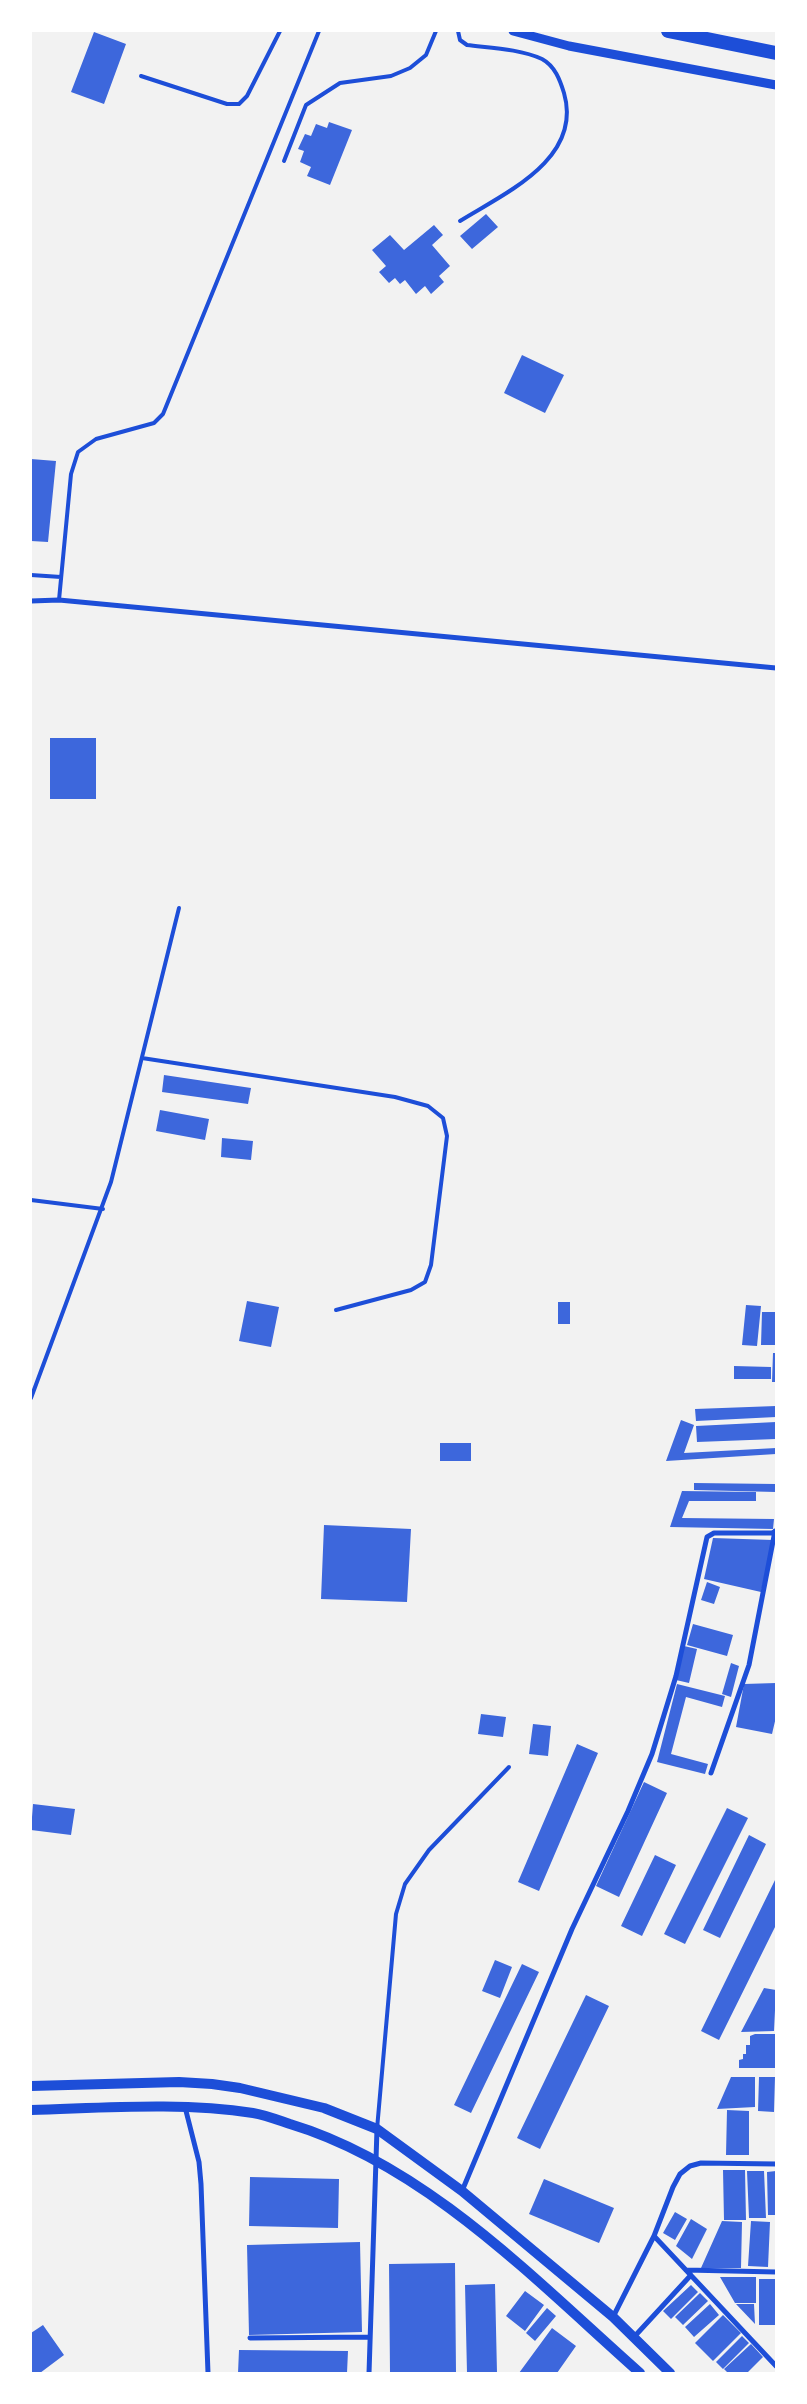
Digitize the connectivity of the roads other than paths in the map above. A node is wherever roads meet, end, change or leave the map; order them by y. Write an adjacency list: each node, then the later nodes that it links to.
1 (280, 31): 8 (lane)
2 (319, 31): 13 (lane)
3 (436, 31): 10 (lane)
4 (458, 31): 11 (lane)
5 (513, 31): 9 (street)
6 (668, 31): 7 (highway)
7 (776, 53)
8 (141, 76)
9 (776, 85)
10 (284, 161)
11 (460, 221)
12 (31, 575): 13 (lane)
13 (61, 577): 14 (lane)
14 (59, 600): 15 (street); 16 (street)
15 (31, 601)
16 (776, 668)
17 (179, 908): 18 (lane)
18 (142, 1058): 20 (lane); 21 (lane)
19 (31, 1200): 20 (lane)
20 (103, 1209): 22 (lane)
21 (336, 1310)
22 (31, 1398)
23 (776, 1531): 25 (street); 32 (street)
24 (509, 1767): 29 (lane)
25 (711, 1773)
26 (31, 2086): 29 (main road)
27 (185, 2107): 28 (main road); 30 (main road); 42 (street)
28 (31, 2110)
29 (377, 2129): 30 (street); 32 (main road)
30 (376, 2159): 38 (street); 44 (main road)
31 (776, 2164): 33 (street)
32 (462, 2191): 37 (main road)
33 (654, 2236): 34 (street); 37 (street)
34 (686, 2270): 35 (street); 36 (street)
35 (776, 2272)
36 (692, 2276): 39 (street); 41 (street)
37 (613, 2317): 39 (main road)
38 (370, 2337): 40 (street); 43 (street)
39 (634, 2337): 45 (main road)
40 (250, 2338)
41 (776, 2366)
42 (208, 2373)
43 (369, 2373)
44 (640, 2373)
45 (670, 2373)

